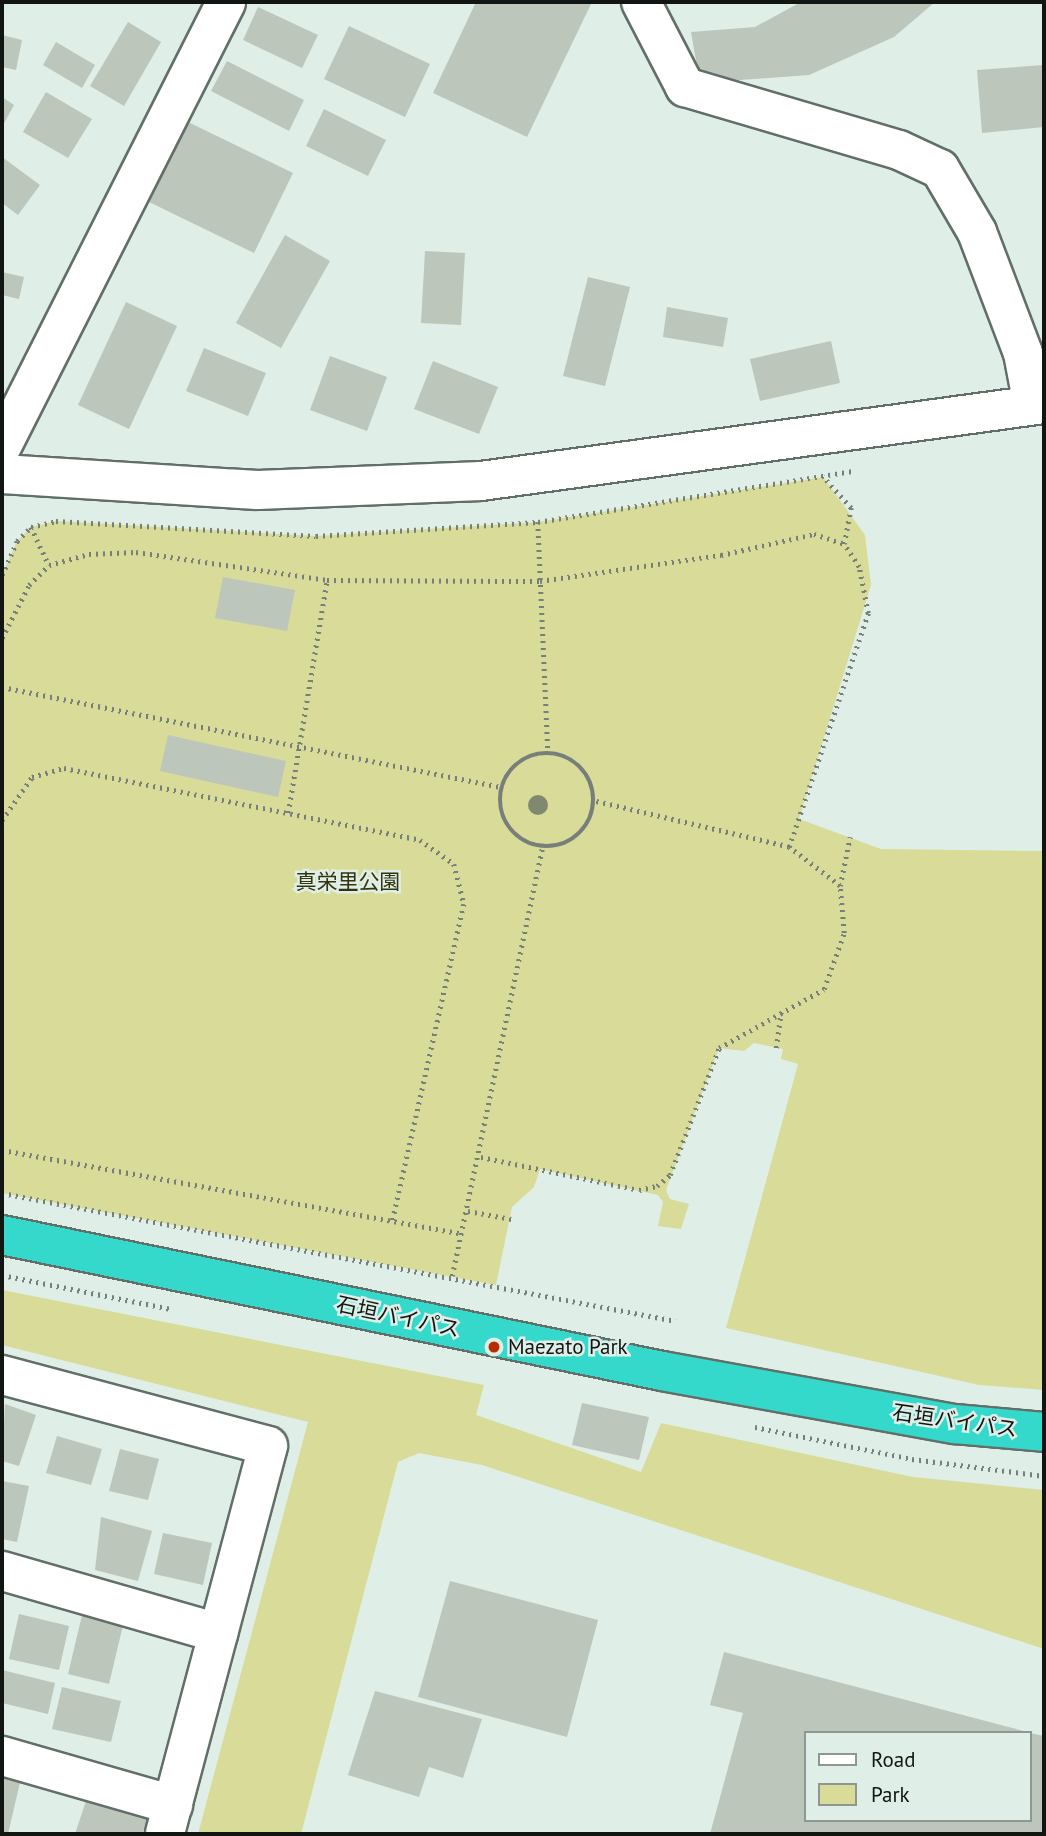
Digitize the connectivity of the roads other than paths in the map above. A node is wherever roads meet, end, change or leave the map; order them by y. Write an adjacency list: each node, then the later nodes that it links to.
1 (226, 2): 4 (street)
2 (641, 2): 3 (street)
3 (1039, 405): 5 (street)
4 (2, 446)
5 (2, 474)
6 (2, 1235): 8 (highway, 石垣バイパス)
7 (2, 1375): 10 (street)
8 (1044, 1432)
9 (2, 1571): 10 (street)
10 (218, 1633): 12 (street)
11 (2, 1756): 12 (street)
12 (169, 1819)

